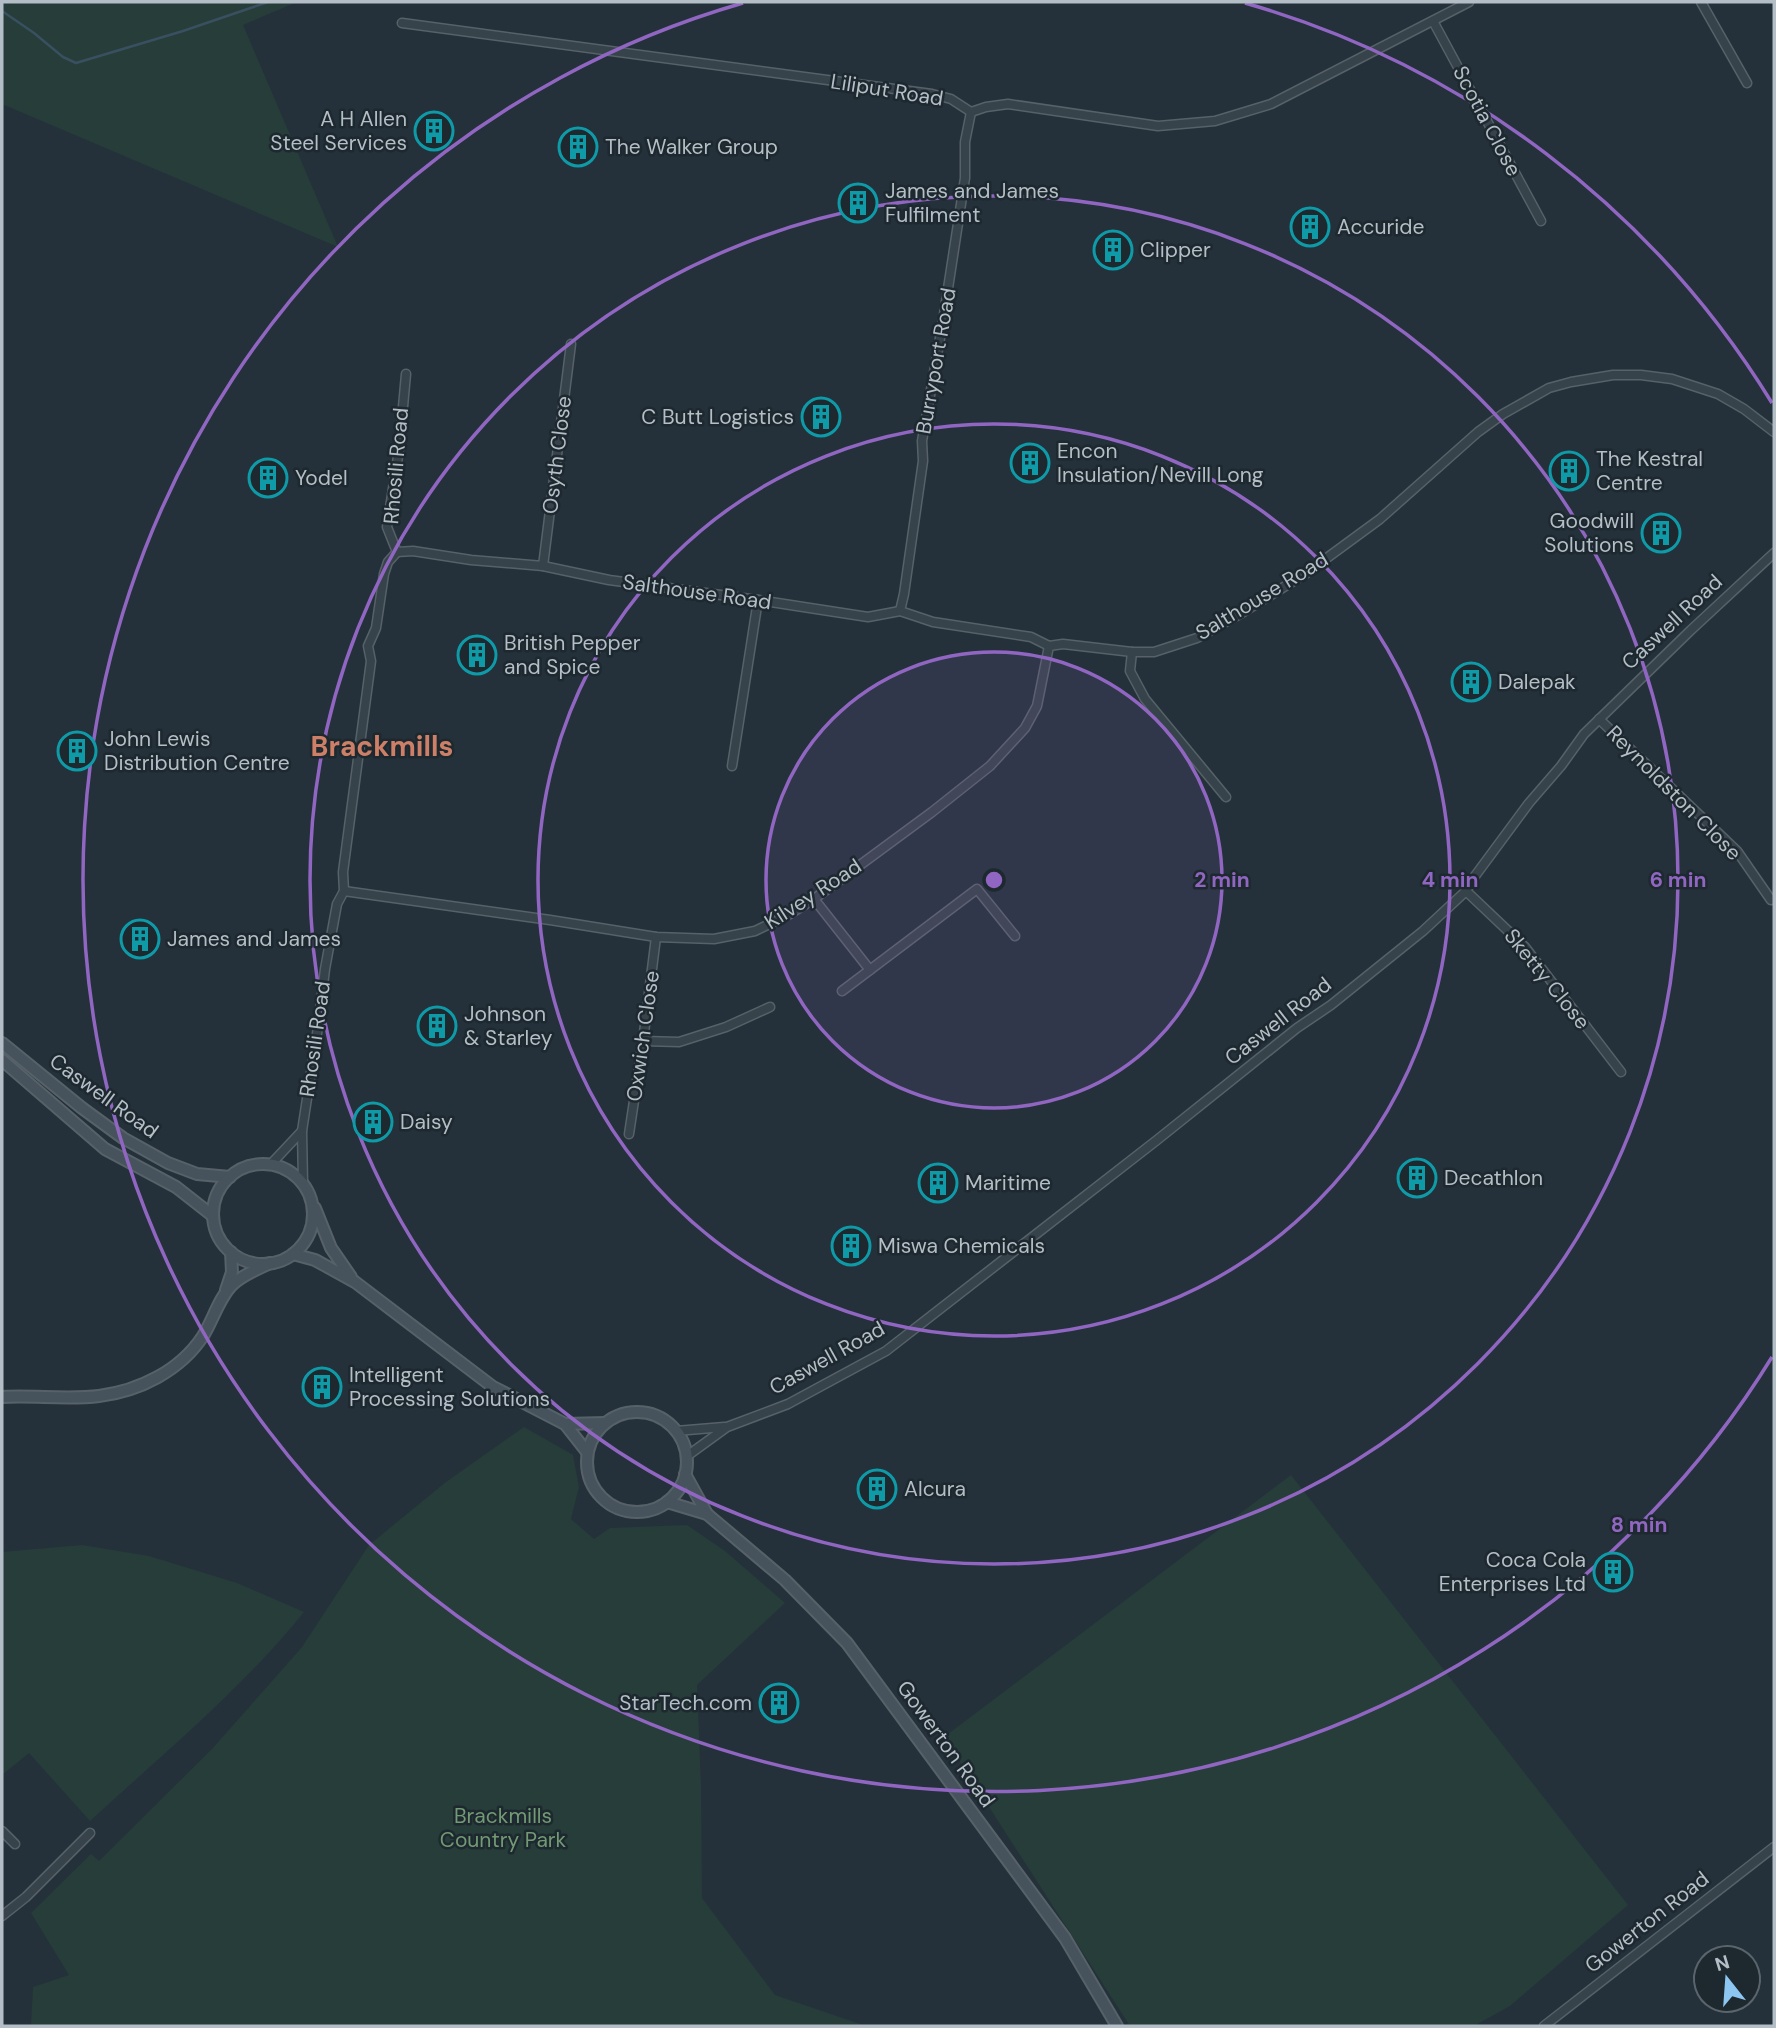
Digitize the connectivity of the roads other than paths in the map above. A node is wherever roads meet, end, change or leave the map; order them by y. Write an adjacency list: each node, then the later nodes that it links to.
1 (1469, 2): 3 (street, Liliput Road)
2 (1701, 2): 5 (street)
3 (1433, 21): 6 (street, Liliput Road); 7 (street, Scotia Close)
4 (402, 23): 6 (street, Liliput Road)
5 (1747, 83)
6 (971, 112): 15 (street, Burryport Road)
7 (1541, 220)
8 (571, 344): 13 (street, Osyth Close)
9 (406, 374): 11 (street, Rhosili Road)
10 (1774, 432): 17 (street, Salthouse Road)
11 (397, 552): 13 (street, Salthouse Road); 21 (street, Rhosili Road)
12 (1774, 553): 18 (street, Caswell Road)
13 (543, 566): 14 (street, Salthouse Road)
14 (758, 600): 15 (street, Salthouse Road); 19 (street)
15 (900, 611): 16 (street, Salthouse Road)
16 (1049, 646): 17 (street, Salthouse Road); 23 (street, Kilvey Road)
17 (1132, 652): 20 (street)
18 (1599, 719): 22 (street, Caswell Road); 24 (street, Reynoldston Close)
19 (732, 766)
20 (1226, 797)
21 (344, 891): 26 (street, Kilvey Road); 34 (street, Rhosili Road)
22 (1466, 891): 33 (street, Sketty Close); 49 (street, Caswell Road)
23 (814, 899): 26 (street, Kilvey Road); 27 (street)
24 (1774, 899)
25 (1015, 936): 27 (street)
26 (656, 937): 30 (street, Oxwich Close)
27 (870, 970): 28 (street)
28 (842, 991)
29 (770, 1007): 30 (street)
30 (643, 1041): 35 (street, Oxwich Close)
31 (2, 1043): 37 (street, Caswell Road)
32 (2, 1060): 40 (street, Caswell Road)
33 (1621, 1072)
34 (302, 1131): 36 (street); 38 (street, Rhosili Road)
35 (629, 1134)
36 (271, 1164): 37 (street); 38 (street)
37 (230, 1177): 40 (street)
38 (303, 1182): 39 (street)
39 (312, 1203): 42 (street); 44 (street)
40 (213, 1216): 41 (street)
41 (231, 1252): 43 (street); 45 (street)
42 (293, 1254): 43 (street); 44 (street)
43 (270, 1264): 45 (street)
44 (355, 1282): 48 (street)
45 (223, 1300): 46 (street)
46 (2, 1397)
47 (605, 1423): 48 (street); 50 (street); 51 (street)
48 (565, 1424): 51 (street)
49 (727, 1427): 50 (street, Caswell Road); 52 (street, Caswell Road)
50 (676, 1431): 52 (street)
51 (587, 1452): 54 (street)
52 (687, 1456): 53 (street)
53 (685, 1474): 54 (street); 55 (street, Gowerton Road)
54 (667, 1502): 55 (street, Gowerton Road)
55 (707, 1514): 61 (street, Gowerton Road)
56 (2, 1830): 58 (street)
57 (90, 1833): 60 (street)
58 (15, 1844)
59 (1774, 1847): 62 (street, Gowerton Road)
60 (2, 1916)
61 (1117, 2026)
62 (1544, 2026)

